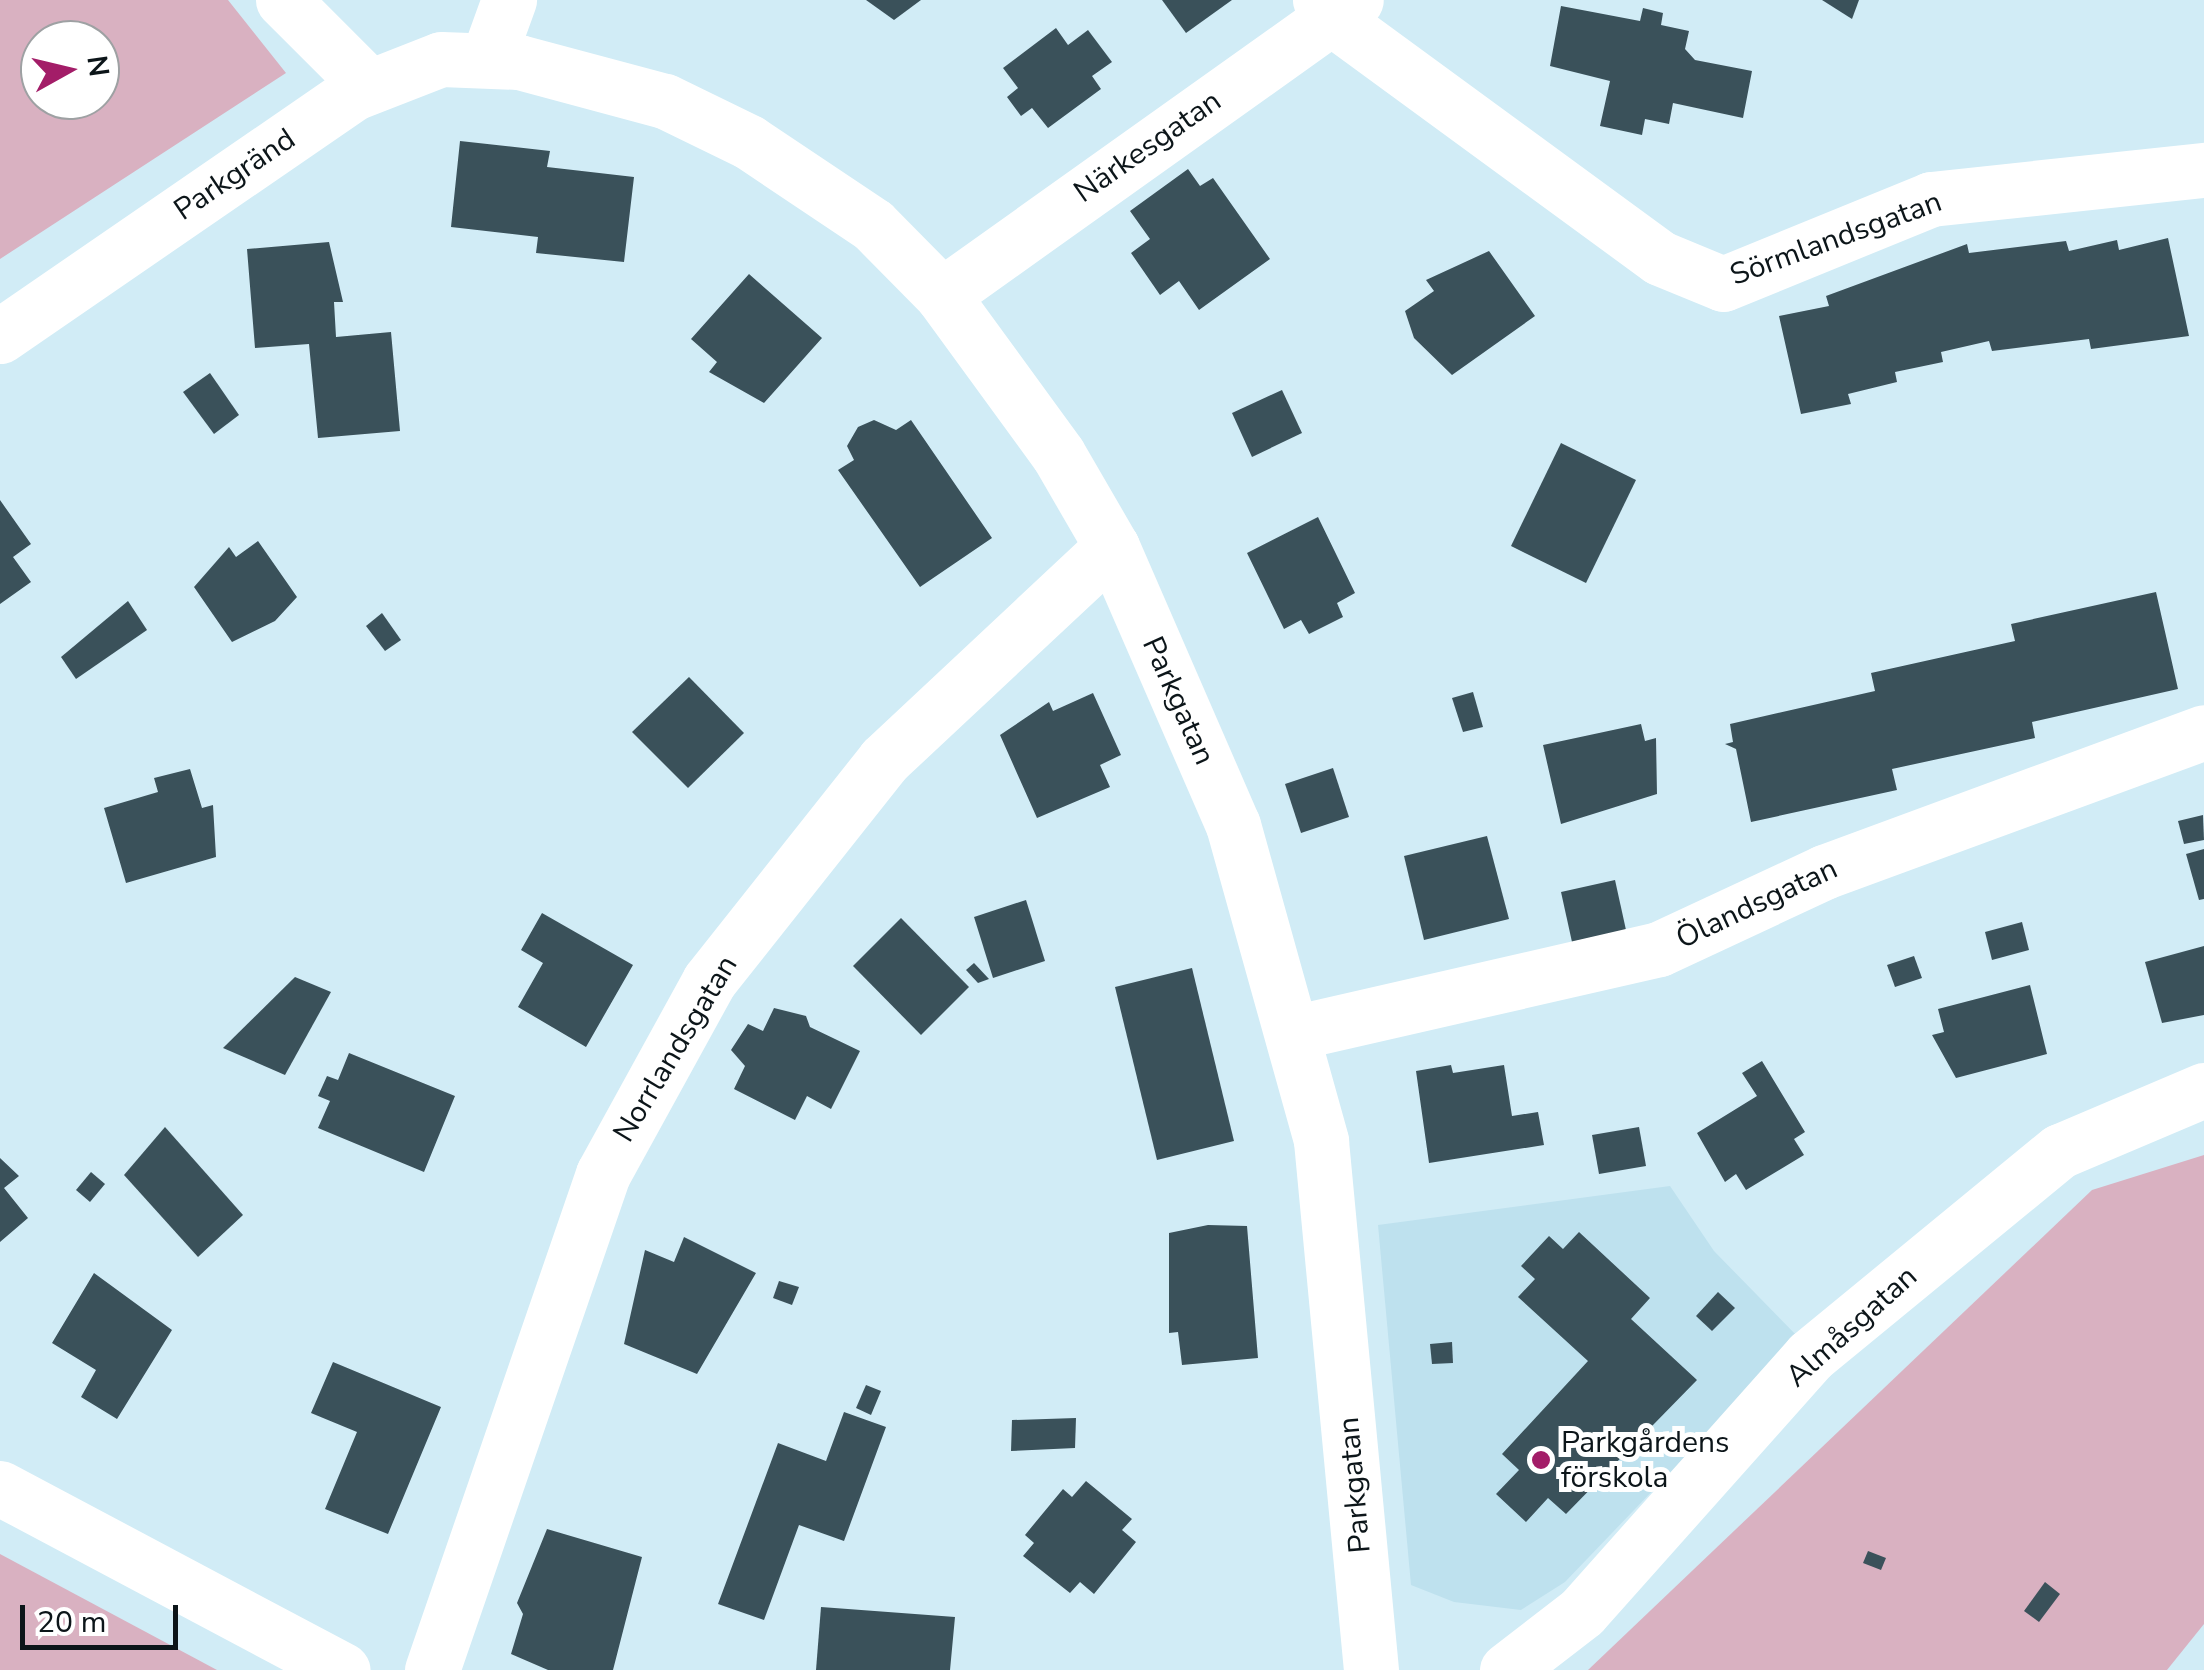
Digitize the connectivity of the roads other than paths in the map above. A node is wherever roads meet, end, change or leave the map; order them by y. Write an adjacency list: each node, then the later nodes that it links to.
1 (283, 0): 5 (street)
2 (509, 0): 4 (street)
3 (1336, 6): 6 (street, Sörmlandsgatan); 7 (street, Närkesgatan)
4 (488, 58): 5 (street, Parkgränd); 7 (street, Parkgatan)
5 (368, 85): 8 (street, Parkgränd)
6 (2204, 170)
7 (942, 296): 9 (street, Parkgatan)
8 (0, 336)
9 (1112, 547): 11 (street, Parkgatan); 15 (street, Norrlandsgatan)
10 (2204, 732): 11 (street, Ölandsgatan)
11 (1296, 1032): 16 (street, Parkgatan)
12 (2204, 1090): 17 (street, Almåsgatan)
13 (0, 1488): 14 (street)
14 (343, 1670)
15 (432, 1670)
16 (1371, 1670)
17 (1507, 1670)

